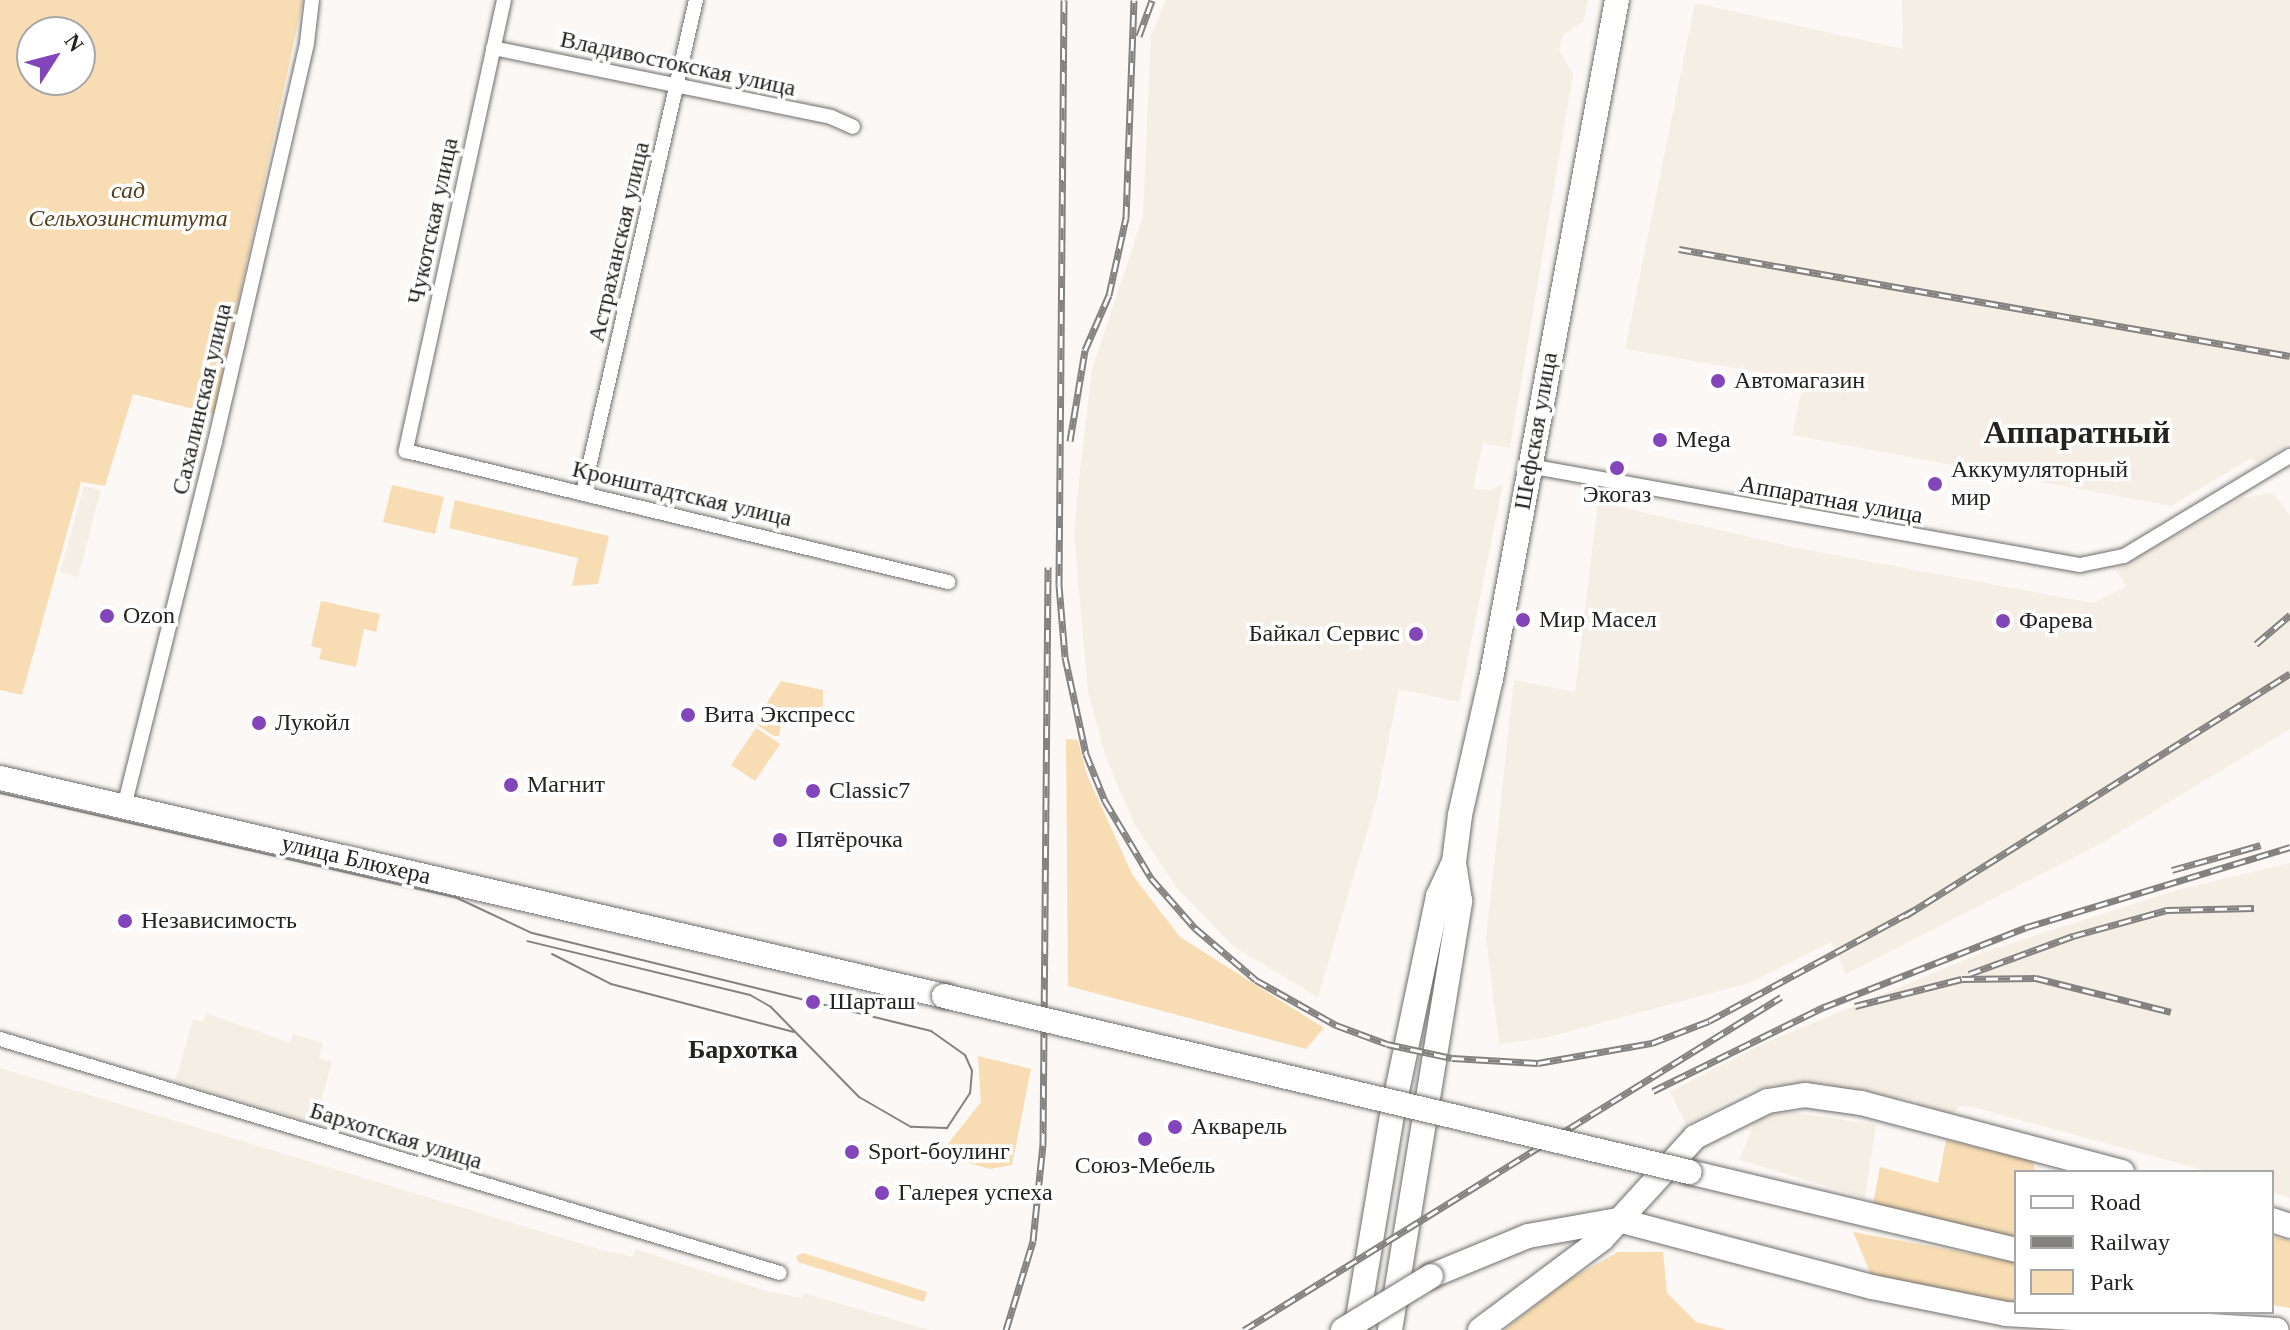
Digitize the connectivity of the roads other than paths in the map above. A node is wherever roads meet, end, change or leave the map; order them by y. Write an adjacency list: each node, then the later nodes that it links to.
1 (312, 0): 14 (street, Сахалинская улица)
2 (504, 0): 5 (street, Чукотская улица)
3 (696, 0): 6 (street, Астраханская улица)
4 (1617, 0): 10 (main road, Шефская улица)
5 (493, 48): 6 (street, Владивостокская улица); 8 (street, Чукотская улица)
6 (677, 89): 7 (street, Владивостокская улица); 11 (street, Астраханская улица)
7 (853, 127)
8 (406, 451): 11 (street, Кронштадтская улица)
9 (2290, 456): 10 (street, Аппаратная улица)
10 (1529, 466): 15 (main road, Шефская улица)
11 (583, 493): 12 (street, Кронштадтская улица)
12 (948, 582)
13 (0, 778): 14 (main road, улица Блюхера)
14 (124, 807): 19 (main road, улица Блюхера, bridge)
15 (1454, 862): 23 (main road); 24 (main road)
16 (0, 1039): 20 (street, Бархотская улица)
17 (2114, 1170): 18 (main road)
18 (1618, 1220): 21 (main road); 22 (main road, bridge); 25 (main road)
19 (2014, 1250)
20 (780, 1273)
21 (2044, 1324): 26 (main road)
22 (1343, 1330)
23 (1356, 1330)
24 (1390, 1330)
25 (1480, 1330)
26 (2277, 1330)

